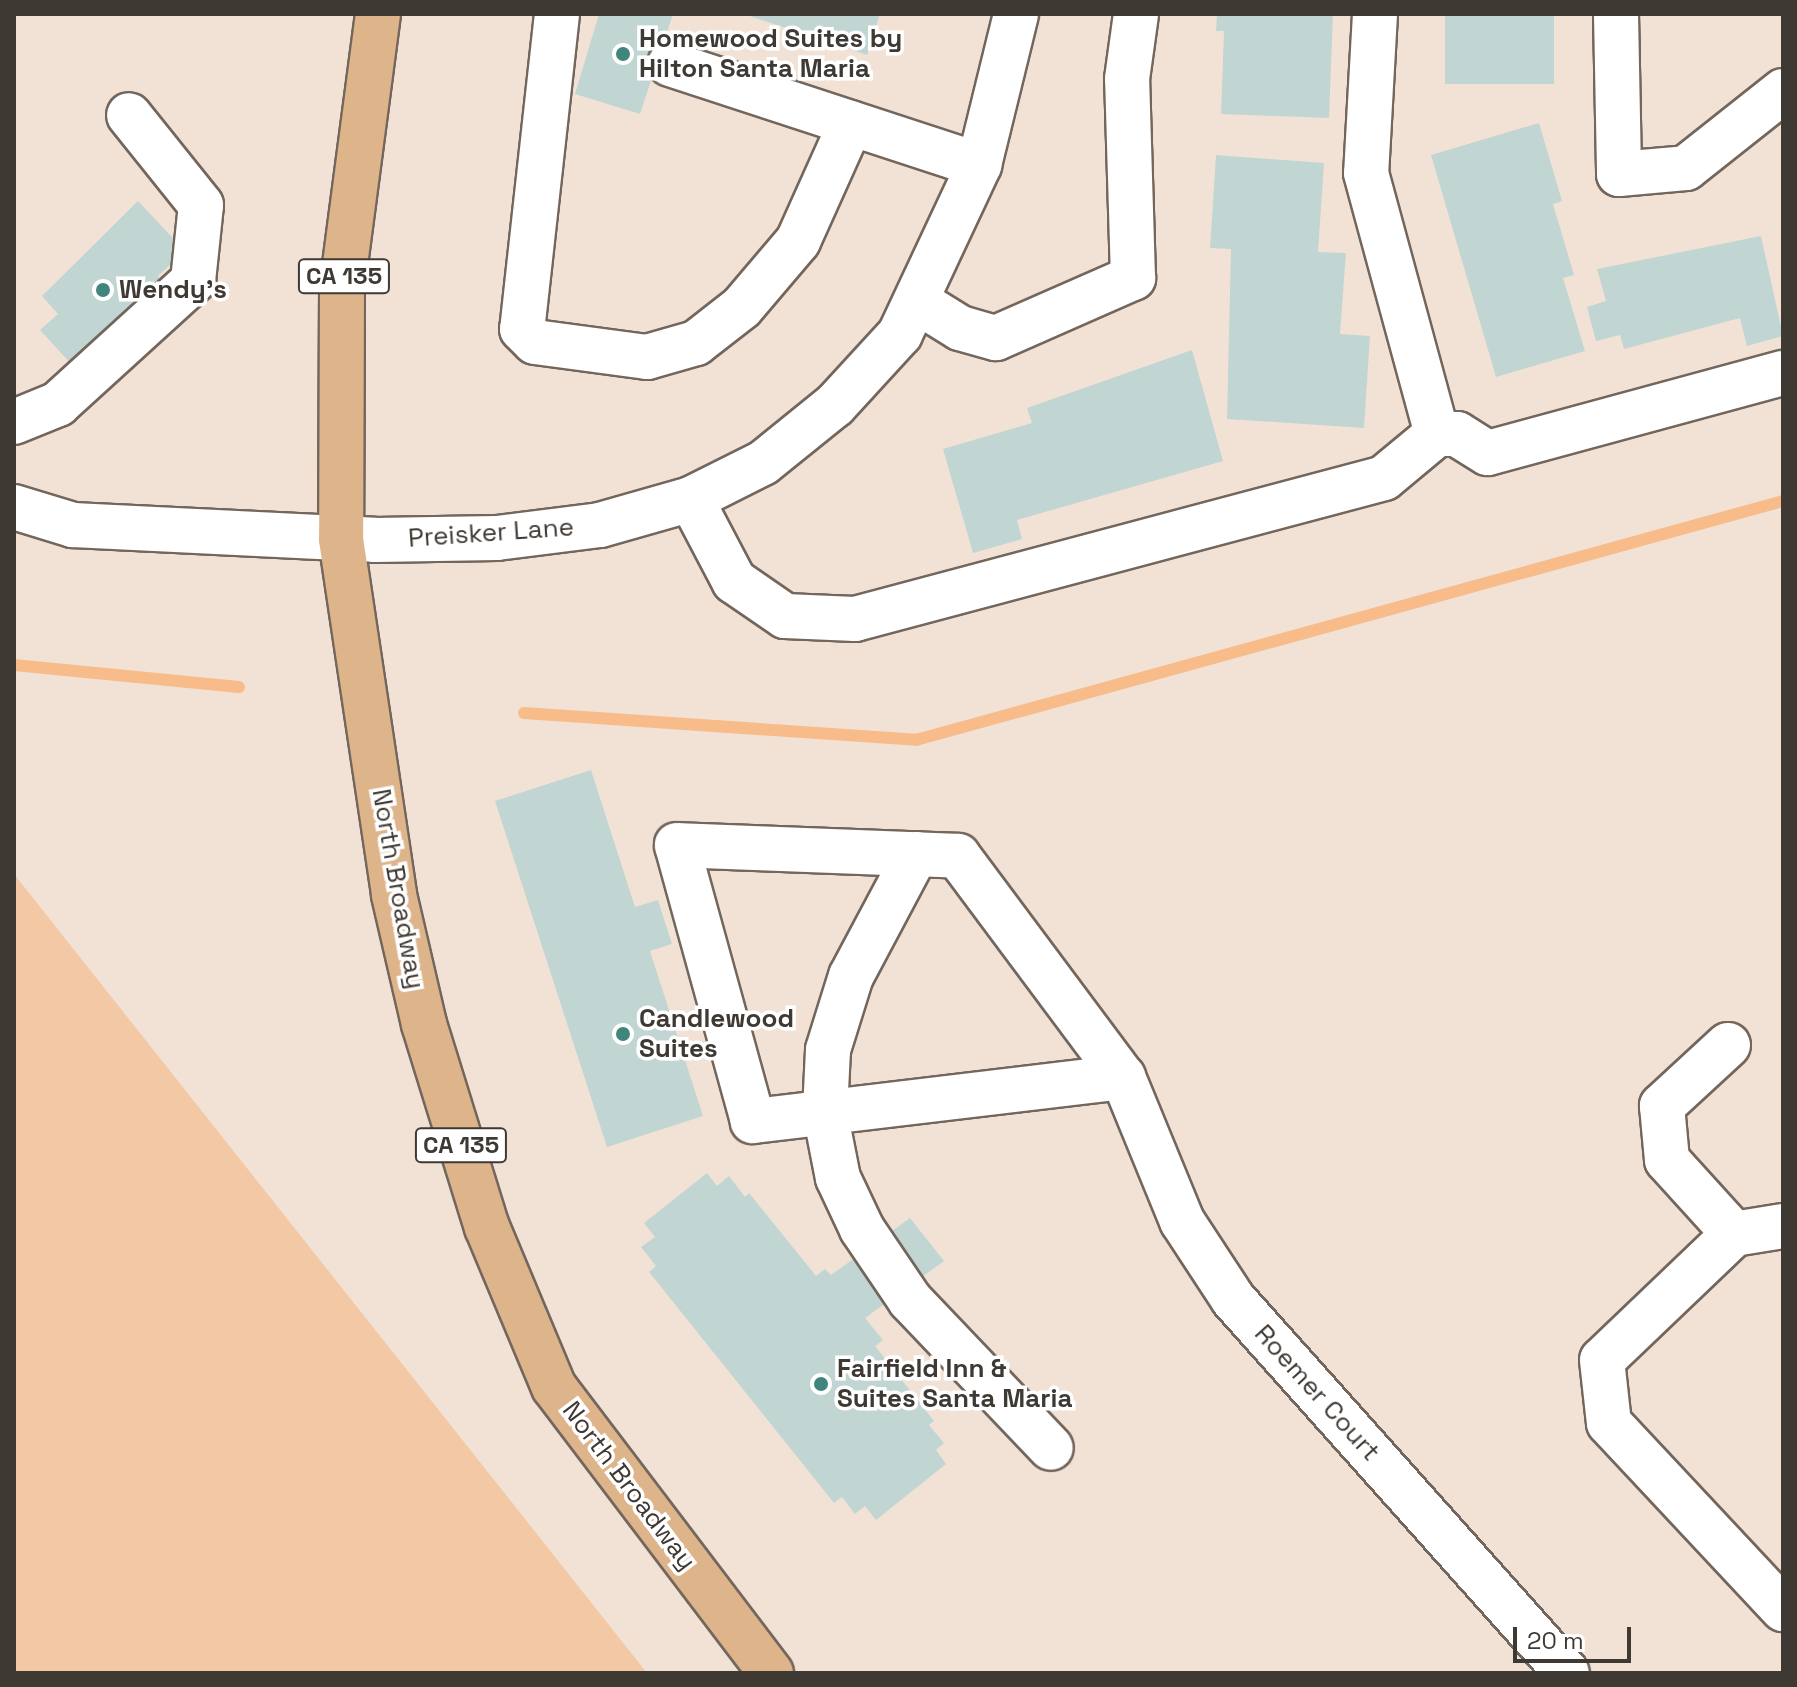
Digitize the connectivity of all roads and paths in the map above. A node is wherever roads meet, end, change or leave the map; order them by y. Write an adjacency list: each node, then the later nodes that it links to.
1 (378, 14): 18 (main road, North Broadway / CA 135)
2 (557, 14): 10 (street)
3 (1016, 14): 11 (street, Preisker Lane)
4 (1136, 14): 12 (street)
5 (1375, 14): 15 (street)
6 (1616, 14): 8 (street)
7 (670, 64): 10 (street)
8 (1783, 91)
9 (129, 115): 14 (street)
10 (851, 123): 11 (street)
11 (979, 165): 12 (street, Preisker Lane)
12 (918, 302): 16 (street, Preisker Lane)
13 (1783, 373): 15 (street)
14 (14, 422)
15 (1437, 434): 16 (street)
16 (691, 499): 18 (street, Preisker Lane)
17 (14, 507): 18 (street, Preisker Lane)
18 (341, 539): 27 (main road, North Broadway / CA 135)
19 (916, 854): 21 (street, Roemer Court); 22 (street); 22 (street)
20 (1728, 1045): 24 (street)
21 (1123, 1077): 22 (street); 28 (street, Roemer Court)
22 (825, 1112): 25 (street)
23 (1783, 1226): 24 (street)
24 (1734, 1234): 26 (street)
25 (1051, 1448)
26 (1783, 1609)
27 (771, 1673)
28 (1567, 1673)

